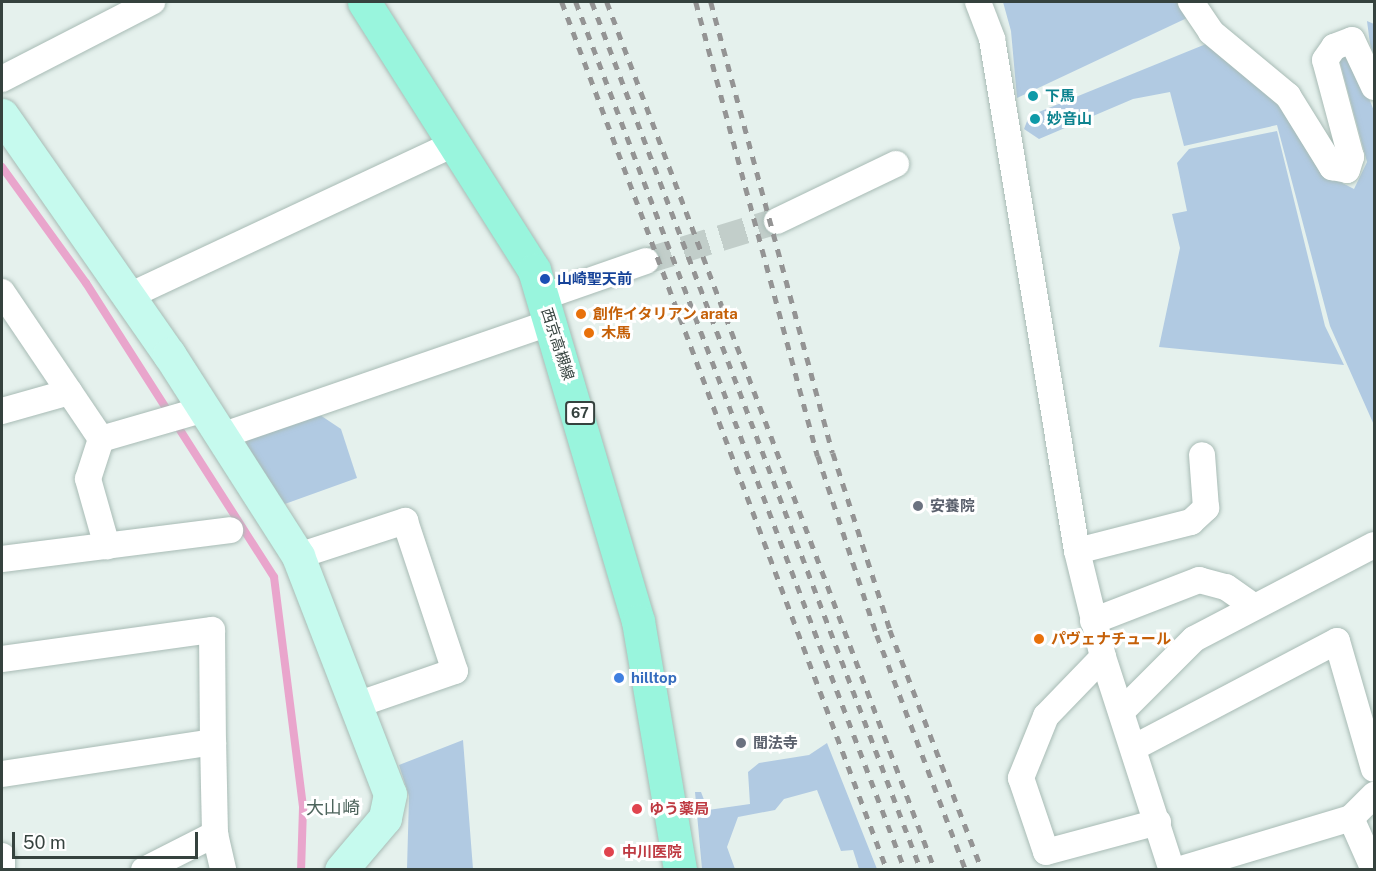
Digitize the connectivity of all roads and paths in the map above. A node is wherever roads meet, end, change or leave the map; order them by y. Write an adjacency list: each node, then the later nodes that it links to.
1 (153, 2): 5 (street)
2 (364, 2): 8 (main road, 西京高槻線 / 67)
3 (978, 2): 23 (street)
4 (1191, 2): 6 (street)
5 (2, 79)
6 (1374, 87)
7 (2, 115): 13 (street)
8 (454, 144): 13 (street); 14 (main road, 西京高槻線 / 67)
9 (896, 164): 10 (street)
10 (777, 221)
11 (646, 261): 14 (street)
12 (2, 295): 15 (street)
13 (129, 296): 17 (street)
14 (547, 310): 17 (street); 45 (main road, 西京高槻線 / 67)
15 (69, 392): 16 (street); 18 (street)
16 (2, 411)
17 (193, 420): 18 (street); 24 (street)
18 (100, 439): 22 (street)
19 (1202, 455): 23 (street)
20 (230, 530): 22 (street)
21 (1374, 545): 26 (street)
22 (107, 546): 25 (street)
23 (1077, 551): 27 (street)
24 (298, 556): 30 (street); 30 (street)
25 (2, 559)
26 (1252, 605): 27 (street); 31 (street)
27 (1093, 621): 28 (street)
28 (1103, 657): 31 (street); 38 (street)
29 (2, 659): 32 (street)
30 (359, 704): 44 (street)
31 (1124, 709): 33 (street)
32 (213, 742): 35 (street); 39 (street)
33 (1135, 747): 34 (street); 38 (street)
34 (1374, 769)
35 (2, 774)
36 (1374, 795): 37 (street)
37 (1351, 818): 47 (street); 48 (street)
38 (1158, 822): 46 (street)
39 (215, 834): 42 (street); 43 (street)
40 (2, 856): 41 (street)
41 (2, 870)
42 (144, 870)
43 (223, 870)
44 (341, 870)
45 (680, 870)
46 (1172, 870)
47 (1178, 870)
48 (1374, 870)

